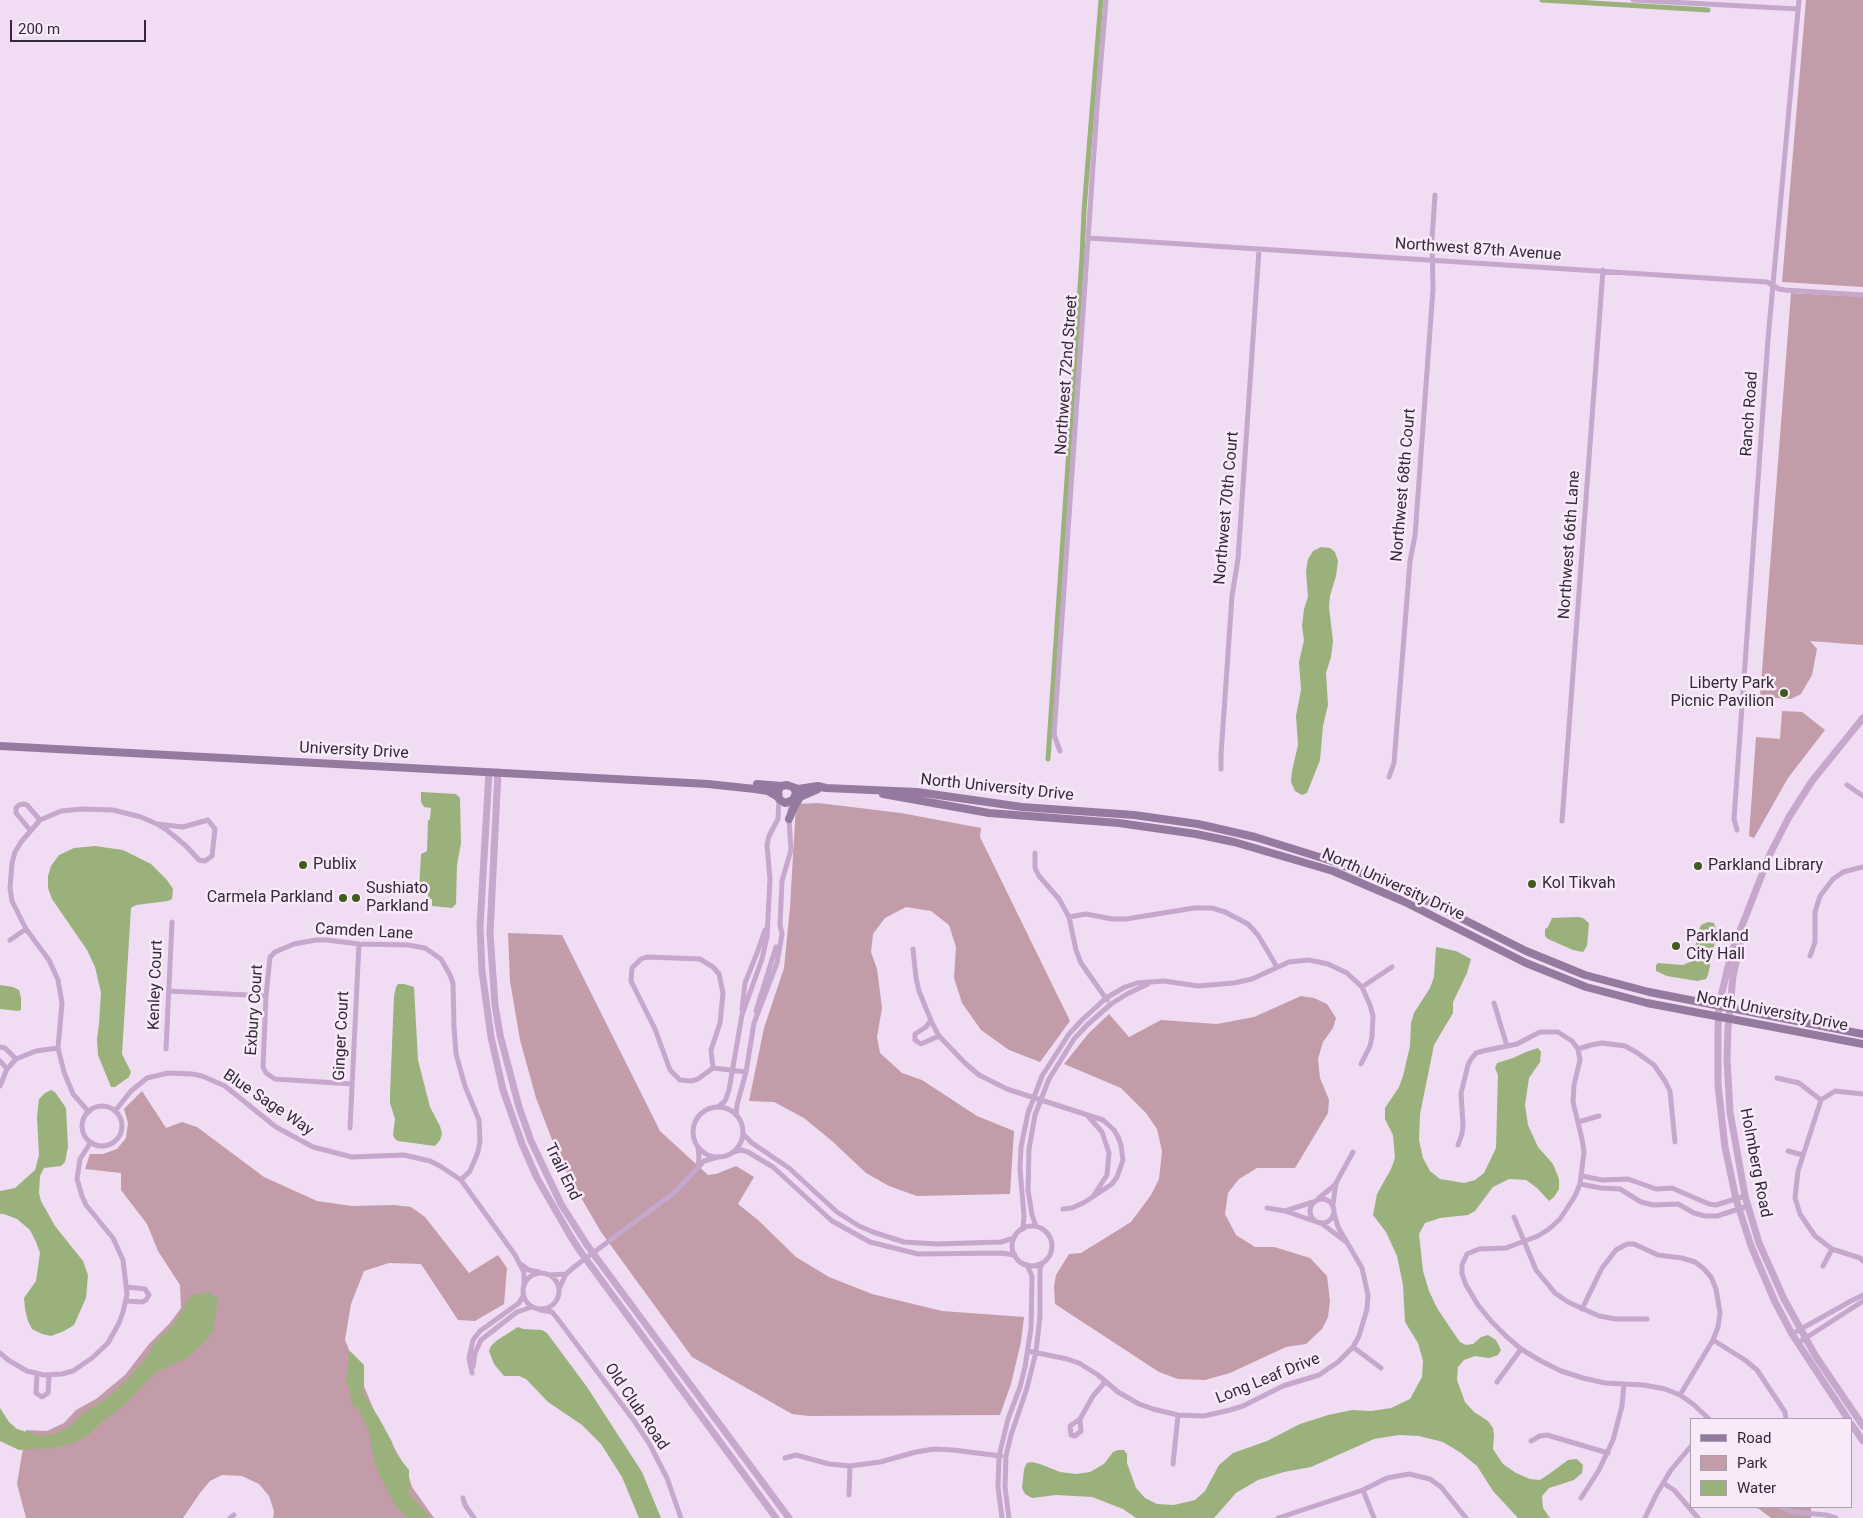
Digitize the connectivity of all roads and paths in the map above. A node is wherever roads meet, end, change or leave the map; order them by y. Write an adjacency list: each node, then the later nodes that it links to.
1 (1106, 0): 6 (street, Northwest 72nd Street)
2 (1633, 0): 4 (street)
3 (1799, 0): 4 (street, Ranch Road)
4 (1798, 9): 10 (street, Ranch Road)
5 (1435, 195): 8 (street, Northwest 68th Court)
6 (1089, 238): 7 (street, Northwest 87th Avenue); 14 (street, Northwest 72nd Street)
7 (1259, 250): 8 (street, Northwest 87th Avenue); 15 (street, Northwest 70th Court)
8 (1434, 260): 9 (street, Northwest 87th Avenue); 18 (street, Northwest 68th Court)
9 (1603, 270): 10 (street, Northwest 87th Avenue); 31 (street, Northwest 66th Lane)
10 (1774, 285): 11 (street, Northwest 87th Avenue); 34 (street, Ranch Road)
11 (1863, 295)
12 (1863, 718): 41 (street, Holmberg Road)
13 (0, 746): 16 (main road, University Drive)
14 (1060, 751)
15 (1222, 769)
16 (489, 772): 17 (main road, University Drive); 201 (street, Trail End, bridge)
17 (498, 772): 19 (main road, University Drive); 202 (street, Trail End, bridge)
18 (1389, 777)
19 (708, 784): 21 (main road, University Drive); 27 (main road, University Drive)
20 (1847, 785): 26 (street)
21 (782, 786): 22 (main road); 27 (main road)
22 (794, 788): 23 (main road); 28 (main road)
23 (826, 788): 24 (main road, North University Drive); 25 (main road)
24 (872, 791): 35 (main road, North University Drive); 37 (main road, North University Drive)
25 (802, 796): 28 (main road); 29 (main road)
26 (1863, 796)
27 (779, 798): 28 (main road); 39 (street)
28 (792, 801): 29 (street)
29 (789, 819): 40 (street)
30 (40, 820): 32 (street); 33 (street); 33 (street)
31 (1562, 821)
32 (158, 824): 32 (street)
33 (30, 830): 46 (street)
34 (1737, 830)
35 (1293, 848): 37 (main road); 63 (main road, North University Drive)
36 (1035, 853): 42 (street)
37 (1290, 857): 66 (main road, North University Drive)
38 (1863, 866): 51 (street)
39 (768, 904): 40 (street); 44 (street)
40 (780, 906): 45 (street)
41 (1749, 908): 63 (street, Holmberg Road); 64 (street, Holmberg Road)
42 (1069, 916): 53 (street); 60 (street)
43 (172, 922): 56 (street, Kenley Court)
44 (766, 924): 57 (street); 65 (street)
45 (780, 925): 59 (street); 69 (street)
46 (26, 929): 47 (street); 75 (street)
47 (10, 940)
48 (359, 944): 49 (street, Camden Lane); 86 (street, Ginger Court); 114 (street, Camden Lane)
49 (283, 948): 58 (street, Exbury Court)
50 (913, 949): 68 (street)
51 (1810, 956)
52 (1392, 966): 55 (street)
53 (1276, 967): 54 (street); 55 (street)
54 (1151, 982): 60 (street); 62 (street)
55 (1362, 987): 80 (street)
56 (169, 991): 58 (street); 76 (street, Kenley Court)
57 (749, 993): 59 (street); 65 (street)
58 (266, 996): 86 (street, Exbury Court)
59 (760, 997): 69 (street)
60 (1106, 998): 62 (street); 89 (street)
61 (1494, 1003): 73 (street)
62 (1110, 1004): 90 (street)
63 (1719, 1005): 64 (main road, North University Drive); 66 (street, Holmberg Road)
64 (1729, 1007): 67 (street, Holmberg Road); 70 (main road, North University Drive)
65 (742, 1015): 83 (street)
66 (1718, 1016): 67 (main road, North University Drive); 120 (street, Holmberg Road)
67 (1729, 1019): 72 (main road, North University Drive); 117 (street, Holmberg Road)
68 (931, 1020): 71 (street); 71 (street)
69 (754, 1024): 84 (street)
70 (1863, 1034)
71 (940, 1036): 89 (street)
72 (1863, 1044)
73 (1507, 1046): 77 (street); 103 (street)
74 (0, 1047): 78 (street)
75 (58, 1048): 78 (street); 94 (street)
76 (166, 1049)
77 (1578, 1049): 98 (street); 102 (street)
78 (16, 1059): 82 (street)
79 (0, 1061): 82 (street)
80 (1361, 1064)
81 (713, 1068): 81 (street); 83 (street)
82 (7, 1069): 87 (street)
83 (733, 1070): 84 (street); 92 (street)
84 (746, 1072): 96 (street)
85 (1777, 1078): 91 (street)
86 (352, 1084): 99 (street, Ginger Court)
87 (0, 1086)
88 (1863, 1094): 91 (street)
89 (1033, 1098): 90 (street); 133 (street)
90 (1040, 1100): 95 (street); 132 (street)
91 (1821, 1100): 108 (street)
92 (718, 1107): 96 (street); 104 (street)
93 (116, 1111): 94 (street); 101 (street); 114 (street, Blue Sage Way)
94 (88, 1112): 101 (street)
95 (1084, 1113): 118 (street); 118 (street)
96 (736, 1115): 100 (street)
97 (1598, 1116): 98 (street)
98 (1578, 1122): 113 (street)
99 (350, 1128)
100 (743, 1134): 106 (street); 110 (street)
101 (91, 1142): 148 (street)
102 (1675, 1142)
103 (1458, 1145)
104 (698, 1146): 109 (street); 111 (street)
105 (1788, 1151): 108 (street)
106 (734, 1152): 109 (street); 112 (street)
107 (1353, 1152): 115 (street)
108 (1802, 1155): 137 (street)
109 (718, 1157): 111 (street)
110 (778, 1160): 112 (street); 134 (street)
111 (698, 1167): 145 (street)
112 (774, 1167): 138 (street)
113 (1582, 1176): 116 (street); 120 (street)
114 (461, 1180): 141 (street, Blue Sage Way)
115 (1336, 1183): 119 (street); 122 (street)
116 (1580, 1184): 126 (street); 135 (street)
117 (1744, 1196): 120 (street); 123 (street, Holmberg Road)
118 (1093, 1197): 125 (street)
119 (1319, 1198): 121 (street); 122 (street)
120 (1736, 1199): 126 (street, Holmberg Road)
121 (1313, 1202): 127 (street); 130 (street)
122 (1333, 1205): 128 (street)
123 (1748, 1206): 126 (street); 160 (street, Holmberg Road)
124 (1267, 1208): 127 (street)
125 (1063, 1209)
126 (1739, 1209): 161 (street, Holmberg Road)
127 (1285, 1211): 130 (street)
128 (1334, 1213): 131 (street); 136 (street, Long Leaf Drive)
129 (1514, 1217): 135 (street)
130 (1315, 1221): 131 (street)
131 (1321, 1223): 136 (street, Long Leaf Drive)
132 (1036, 1226): 133 (street); 140 (street)
133 (1023, 1228): 134 (street)
134 (1014, 1238): 138 (street)
135 (1524, 1242): 156 (street); 166 (street)
136 (1348, 1243): 165 (street, Long Leaf Drive)
137 (1832, 1249): 139 (street); 143 (street)
138 (1015, 1255): 142 (street)
139 (1863, 1261)
140 (1042, 1263): 142 (street); 168 (street)
141 (521, 1265): 144 (street); 147 (street, Blue Sage Way)
142 (1027, 1265): 167 (street)
143 (1823, 1266)
144 (541, 1273): 146 (street); 147 (street)
145 (566, 1274): 146 (street); 149 (street)
146 (549, 1275): 149 (street)
147 (524, 1284): 150 (street)
148 (127, 1287): 153 (street); 153 (street)
149 (559, 1288): 152 (street)
150 (523, 1295): 155 (street); 155 (street)
151 (1863, 1295): 160 (street)
152 (556, 1300): 157 (street); 158 (street)
153 (126, 1301): 172 (street)
154 (1863, 1301): 162 (street)
155 (532, 1307): 157 (street)
156 (1582, 1309): 159 (street); 163 (street)
157 (540, 1310): 158 (street, Old Club Road)
158 (557, 1318): 200 (street, Old Club Road)
159 (1647, 1318)
160 (1800, 1329): 161 (street); 162 (street, Holmberg Road)
161 (1792, 1334): 164 (street, Holmberg Road)
162 (1805, 1338): 164 (street); 183 (street, Holmberg Road)
163 (1713, 1340): 176 (street); 179 (street)
164 (1798, 1343): 180 (street, Holmberg Road)
165 (1353, 1347): 170 (street); 177 (street, Long Leaf Drive)
166 (1521, 1348): 174 (street); 175 (street)
167 (1028, 1350): 168 (street, Long Leaf Drive); 188 (street)
168 (1036, 1352): 173 (street, Long Leaf Drive); 189 (street)
169 (0, 1353): 171 (street)
170 (1381, 1368)
171 (37, 1374): 172 (street); 172 (street)
172 (49, 1375)
173 (1105, 1382): 177 (street, Long Leaf Drive); 181 (street)
174 (1496, 1382)
175 (1624, 1384): 176 (street); 187 (street)
176 (1680, 1395): 178 (street)
177 (1178, 1415): 191 (street)
178 (1708, 1418)
179 (1786, 1418)
180 (1847, 1418)
181 (1080, 1419)
182 (1853, 1426): 185 (street)
183 (1863, 1426)
184 (1531, 1441): 187 (street)
185 (1863, 1441)
186 (1690, 1447): 193 (street)
187 (1608, 1453): 197 (street)
188 (999, 1456): 189 (street); 192 (street); 203 (street)
189 (1006, 1456): 204 (street)
190 (785, 1458): 192 (street)
191 (1173, 1464)
192 (850, 1466): 195 (street)
193 (1664, 1482): 208 (street); 209 (street)
194 (1362, 1490): 205 (street); 206 (street); 207 (street)
195 (850, 1495)
196 (463, 1498): 199 (street)
197 (1580, 1498)
198 (1793, 1515): 210 (street)
199 (474, 1518)
200 (681, 1518)
201 (776, 1518)
202 (789, 1518)
203 (1002, 1518)
204 (1009, 1518)
205 (1278, 1518)
206 (1374, 1518)
207 (1466, 1518)
208 (1645, 1518)
209 (1698, 1518)
210 (1836, 1518)

